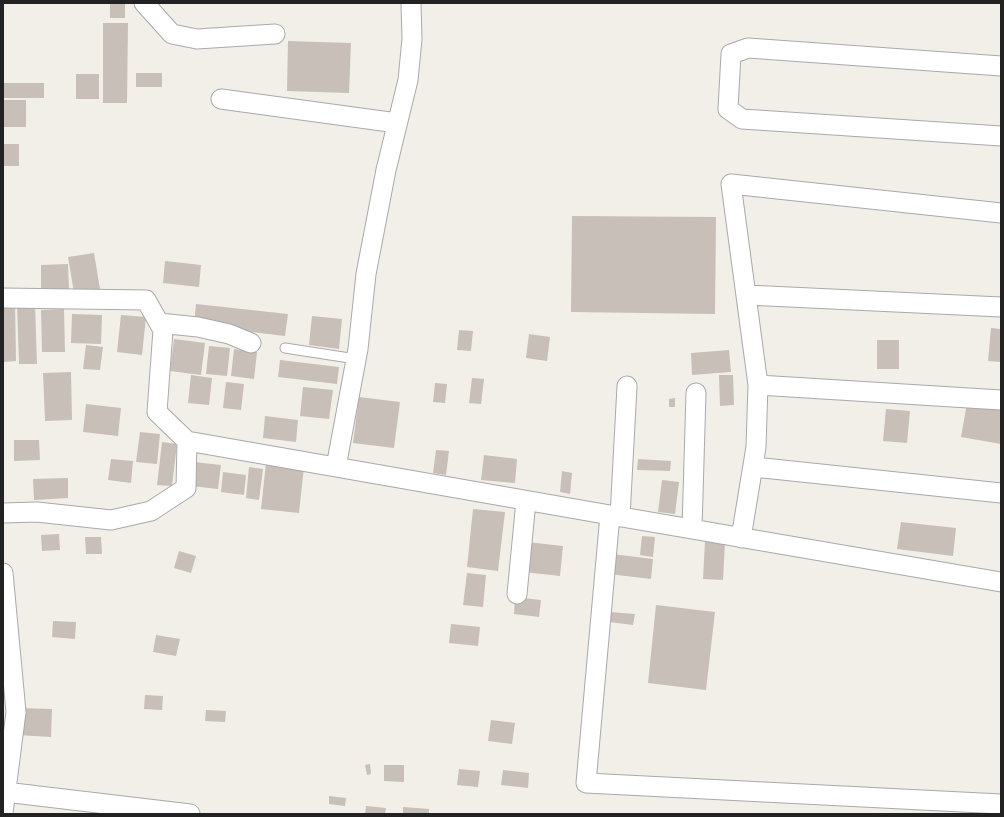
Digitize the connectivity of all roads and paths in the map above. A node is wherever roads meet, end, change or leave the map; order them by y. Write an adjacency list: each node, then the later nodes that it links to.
1 (144, 3): 3 (street)
2 (410, 3): 6 (street)
3 (275, 34)
4 (1001, 66): 7 (street)
5 (220, 99): 6 (street)
6 (397, 123): 15 (street)
7 (1001, 136)
8 (1001, 213): 9 (street)
9 (748, 295): 11 (street); 16 (street)
10 (3, 298): 12 (street)
11 (1001, 307)
12 (160, 324): 13 (street); 20 (street)
13 (252, 343)
14 (285, 348): 15 (lane)
15 (356, 360): 22 (street)
16 (758, 385): 19 (street); 21 (street)
17 (627, 386): 26 (street)
18 (696, 393): 27 (street)
19 (1001, 400)
20 (187, 440): 22 (street); 25 (street)
21 (754, 467): 23 (street); 28 (street)
22 (336, 468): 24 (street)
23 (1001, 493)
24 (526, 501): 26 (street); 31 (street)
25 (3, 513)
26 (615, 516): 27 (street); 34 (street)
27 (692, 529): 28 (street)
28 (741, 538): 30 (street)
29 (3, 573): 32 (street)
30 (1001, 582)
31 (517, 594)
32 (6, 638): 33 (street)
33 (6, 792): 35 (street); 36 (street)
34 (1001, 804)
35 (3, 813)
36 (190, 814)

